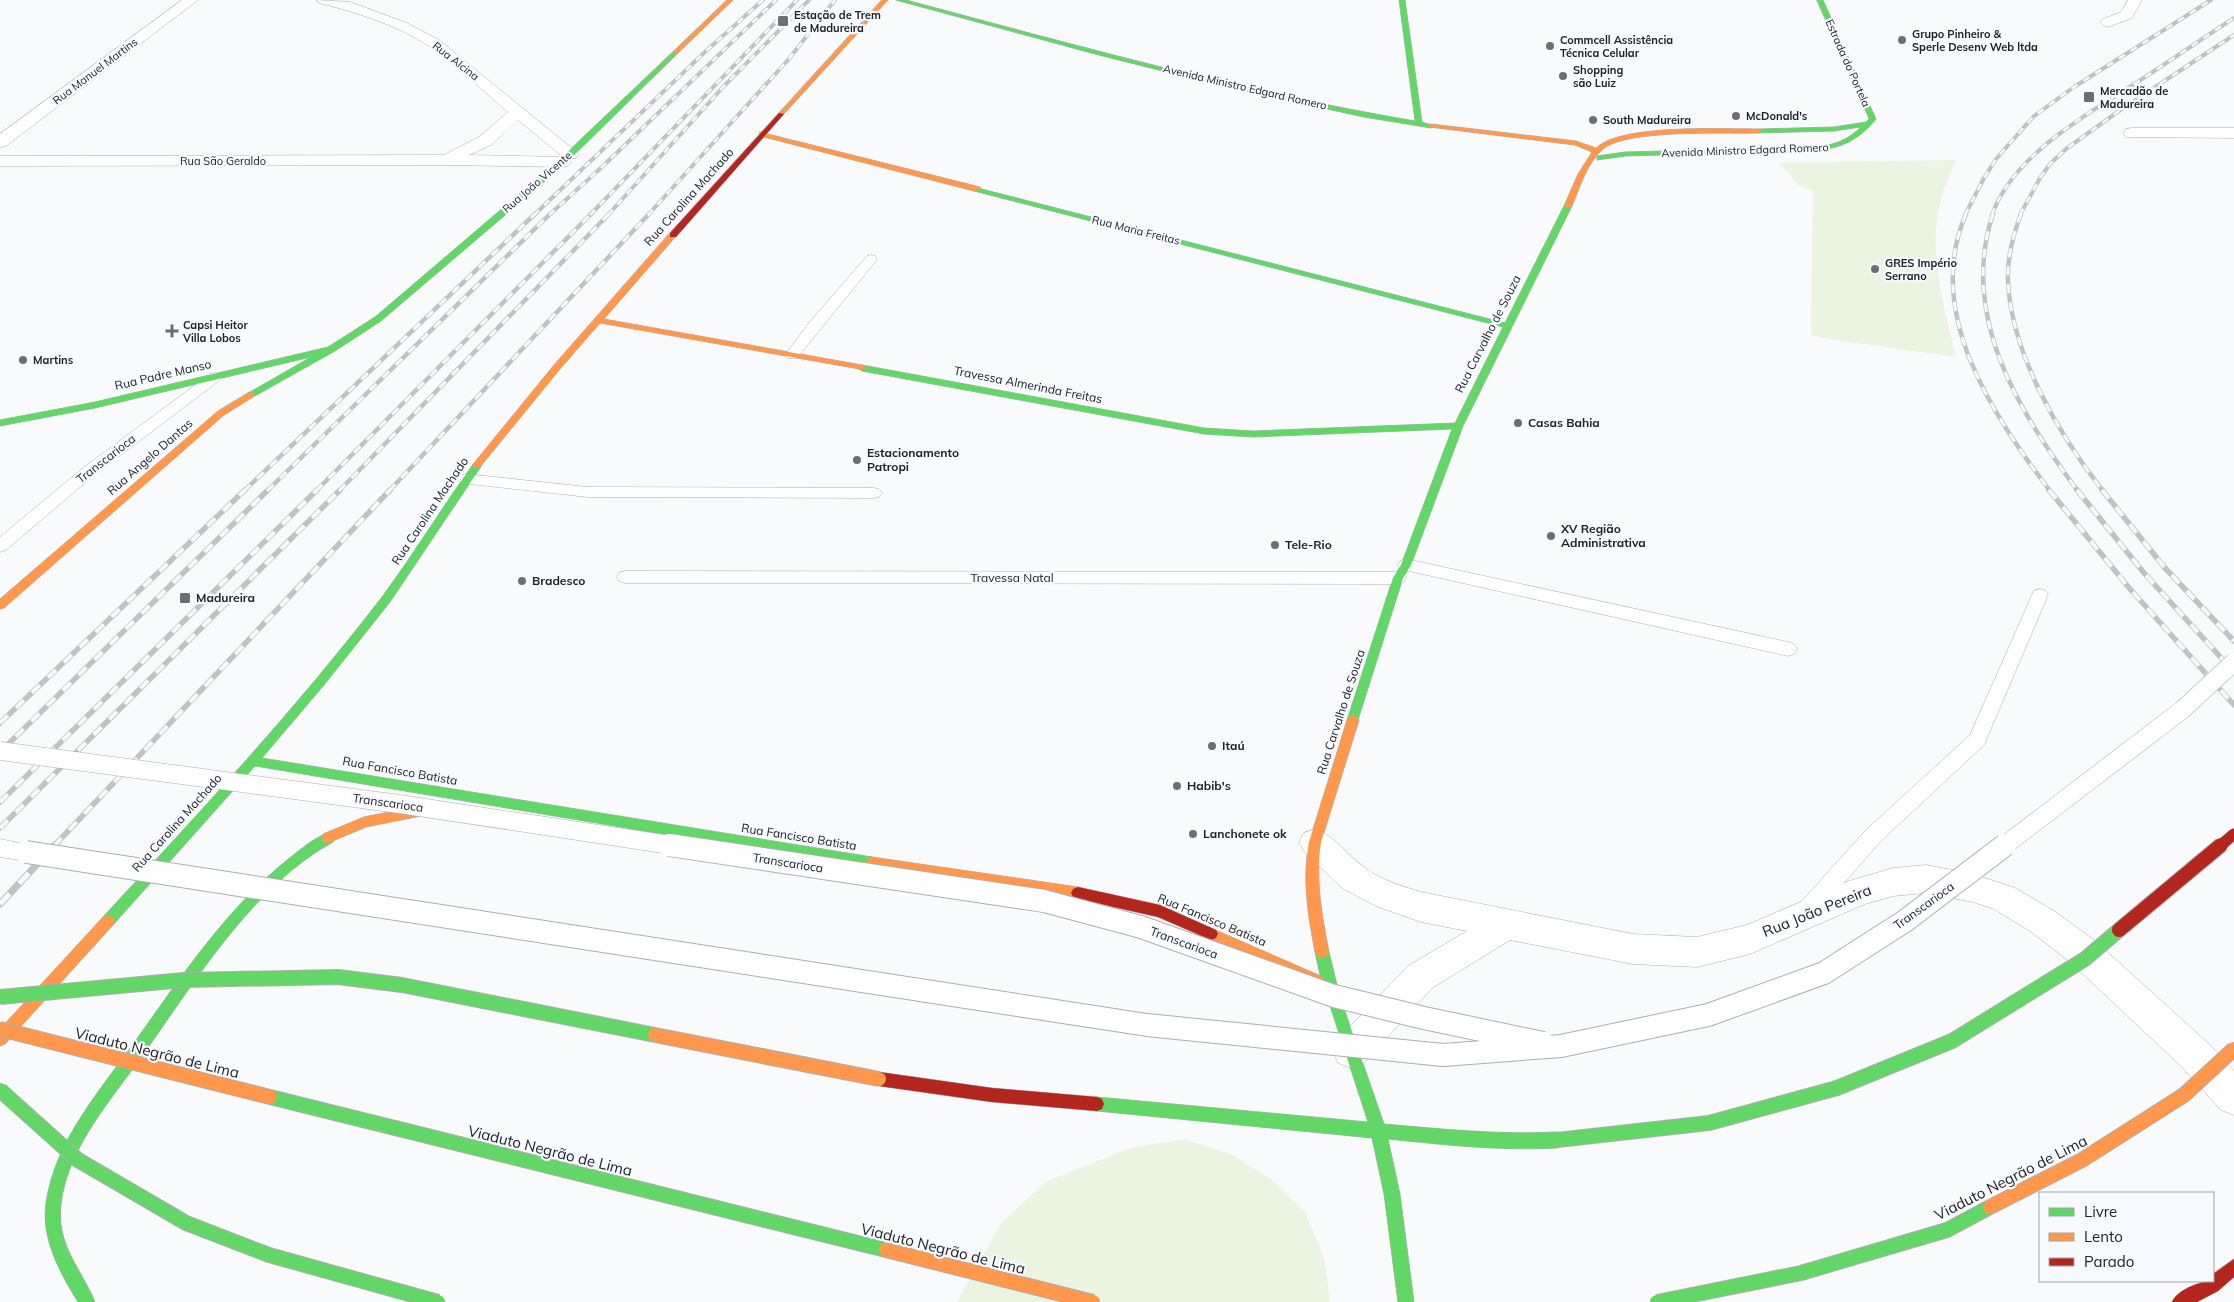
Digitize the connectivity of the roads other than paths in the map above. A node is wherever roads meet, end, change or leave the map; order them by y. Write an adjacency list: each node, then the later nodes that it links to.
1 (190, 0): 16 (street, Rua Manuel Martins)
2 (324, 0): 10 (street, Rua Alcina)
3 (730, 0): 18 (main road, Rua João Vicente)
4 (885, 0): 15 (main road, Rua Carolina Machado)
5 (899, 0): 11 (main road, Avenida Ministro Edgard Romero)
6 (1402, 0): 11 (main road)
7 (1820, 0): 12 (main road, Estrada do Portela)
8 (2135, 0): 9 (street)
9 (2108, 22)
10 (518, 112): 18 (street, Rua Alcina); 19 (street, Rua São Geraldo)
11 (1420, 124): 17 (main road, Avenida Ministro Edgard Romero)
12 (1868, 124): 17 (main road, Avenida Ministro Edgard Romero); 21 (main road, Avenida Ministro Edgard Romero)
13 (2132, 133): 14 (street)
14 (2234, 133)
15 (763, 134): 23 (main road, Rua Carolina Machado); 24 (main road, Rua Maria Freitas)
16 (0, 142)
17 (1596, 151): 21 (main road)
18 (566, 158): 19 (street, Rua São Geraldo); 25 (main road, Rua João Vicente)
19 (445, 160): 20 (street, Rua São Geraldo)
20 (0, 161)
21 (1590, 162): 24 (main road, Rua Carvalho de Souza)
22 (871, 259): 26 (lane)
23 (598, 320): 26 (main road, Travessa Almerinda Freitas); 30 (main road, Rua Carolina Machado)
24 (1508, 326): 29 (main road, Rua Carvalho de Souza)
25 (332, 348): 27 (main road, Rua Padre Manso); 36 (main road, Rua Angelo Dantas)
26 (792, 355): 29 (main road, Travessa Almerinda Freitas)
27 (215, 377): 28 (main road, Rua Padre Manso); 32 (lane, Transcarioca)
28 (0, 423)
29 (1458, 426): 33 (main road, Rua Carvalho de Souza)
30 (466, 479): 31 (lane); 40 (main road, Rua Carolina Machado)
31 (874, 493)
32 (0, 546)
33 (1402, 572): 34 (lane, Travessa Natal); 37 (lane, Travessa Natal); 43 (main road, Rua Carvalho de Souza)
34 (625, 577)
35 (2040, 595): 45 (lane)
36 (0, 605)
37 (1788, 649)
38 (2234, 662): 51 (lane, Transcarioca, bridge)
39 (0, 751): 51 (lane, Transcarioca, bridge)
40 (252, 761): 41 (main road, Rua Fancisco Batista); 50 (main road, Rua Carolina Machado)
41 (480, 799): 47 (main road, Rua Fancisco Batista); 58 (main road)
42 (2234, 834): 56 (main road, bridge)
43 (1315, 842): 46 (street, Rua João Pereira); 47 (main road, Rua Carvalho de Souza)
44 (0, 848): 51 (lane, Transcarioca, bridge)
45 (1801, 917): 46 (street, Rua João Pereira); 55 (street, Rua João Pereira)
46 (1507, 924): 53 (street)
47 (1329, 986): 53 (main road, Rua Carvalho de Souza)
48 (0, 997): 56 (main road, bridge)
49 (0, 1029): 60 (main road, Viaduto Negrão de Lima, bridge)
50 (0, 1038)
51 (1561, 1046)
52 (2234, 1049): 62 (main road, Viaduto Negrão de Lima, bridge)
53 (1352, 1051): 56 (main road, Rua Carvalho de Souza)
54 (0, 1090): 59 (main road, bridge)
55 (2234, 1097)
56 (1378, 1130): 61 (main road, Rua Carvalho de Souza)
57 (2234, 1267): 63 (main road)
58 (87, 1302)
59 (438, 1302)
60 (1093, 1302)
61 (1406, 1302)
62 (1657, 1302)
63 (2180, 1302)

